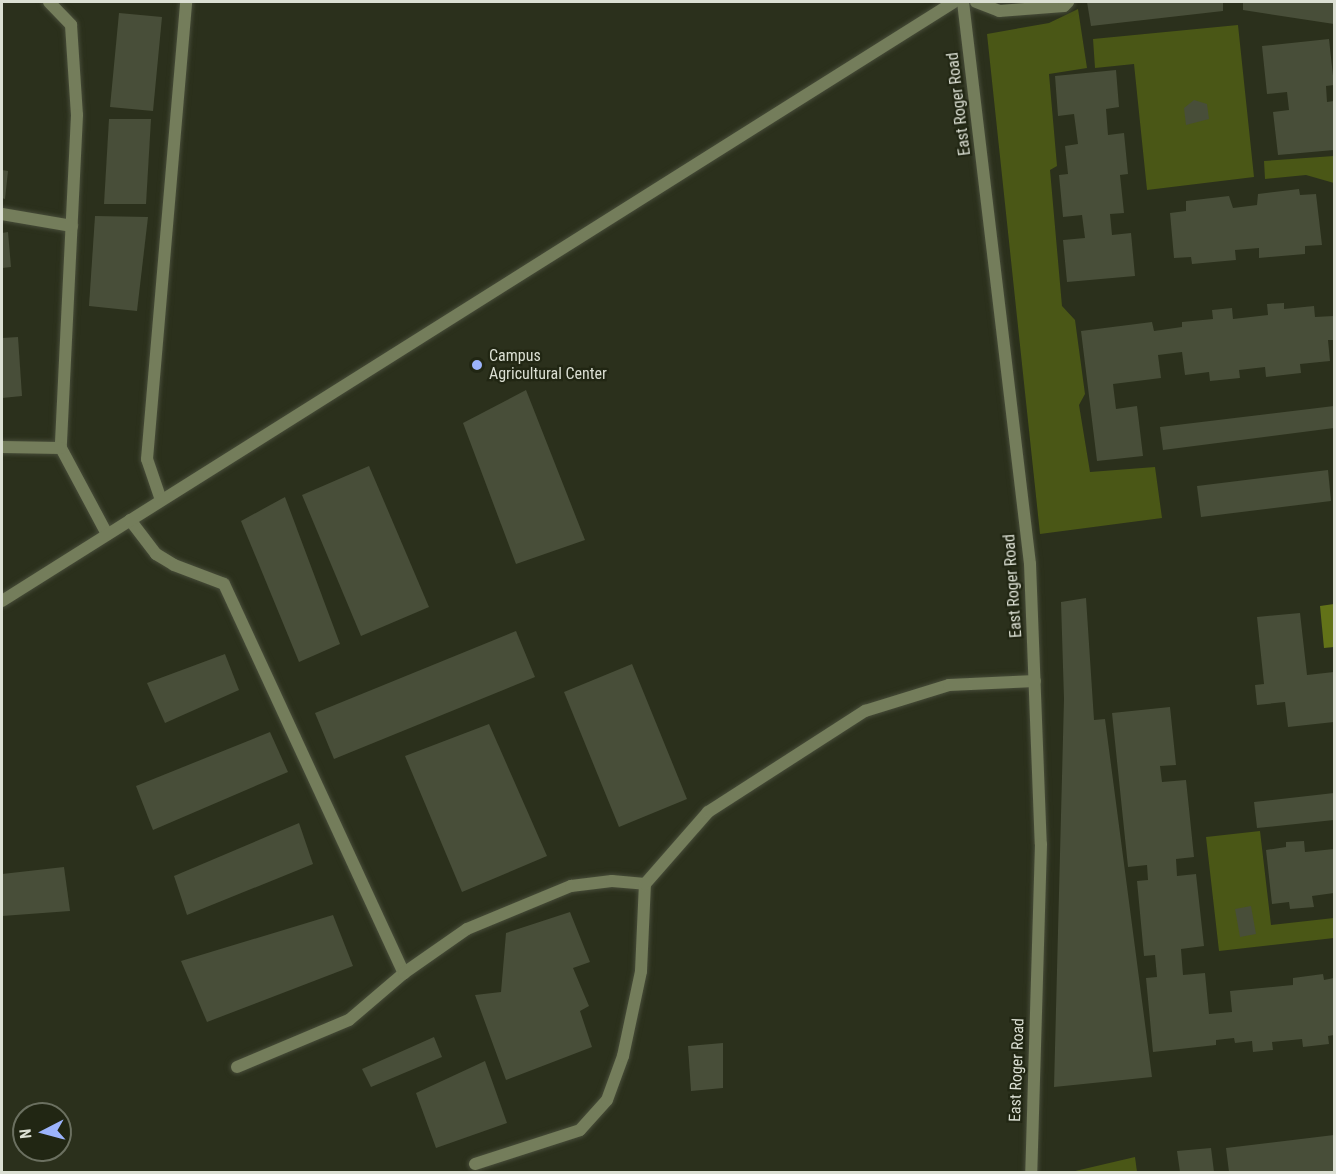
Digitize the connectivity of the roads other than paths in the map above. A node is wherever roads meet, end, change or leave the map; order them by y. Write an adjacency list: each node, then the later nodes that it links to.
1 (49, 2): 8 (street)
2 (186, 2): 11 (street)
3 (954, 2): 11 (street)
4 (963, 2): 15 (street, East Roger Road)
5 (976, 2): 6 (street)
6 (1068, 2)
7 (2, 214): 8 (street)
8 (72, 226): 10 (street)
9 (2, 447): 10 (street)
10 (61, 448): 13 (street)
11 (161, 500): 12 (street)
12 (130, 520): 13 (street); 17 (street)
13 (107, 534): 14 (street)
14 (2, 601)
15 (1035, 681): 16 (street); 20 (street, East Roger Road)
16 (645, 884): 17 (street); 19 (street)
17 (404, 973): 18 (street)
18 (237, 1067)
19 (475, 1164)
20 (1031, 1173)

